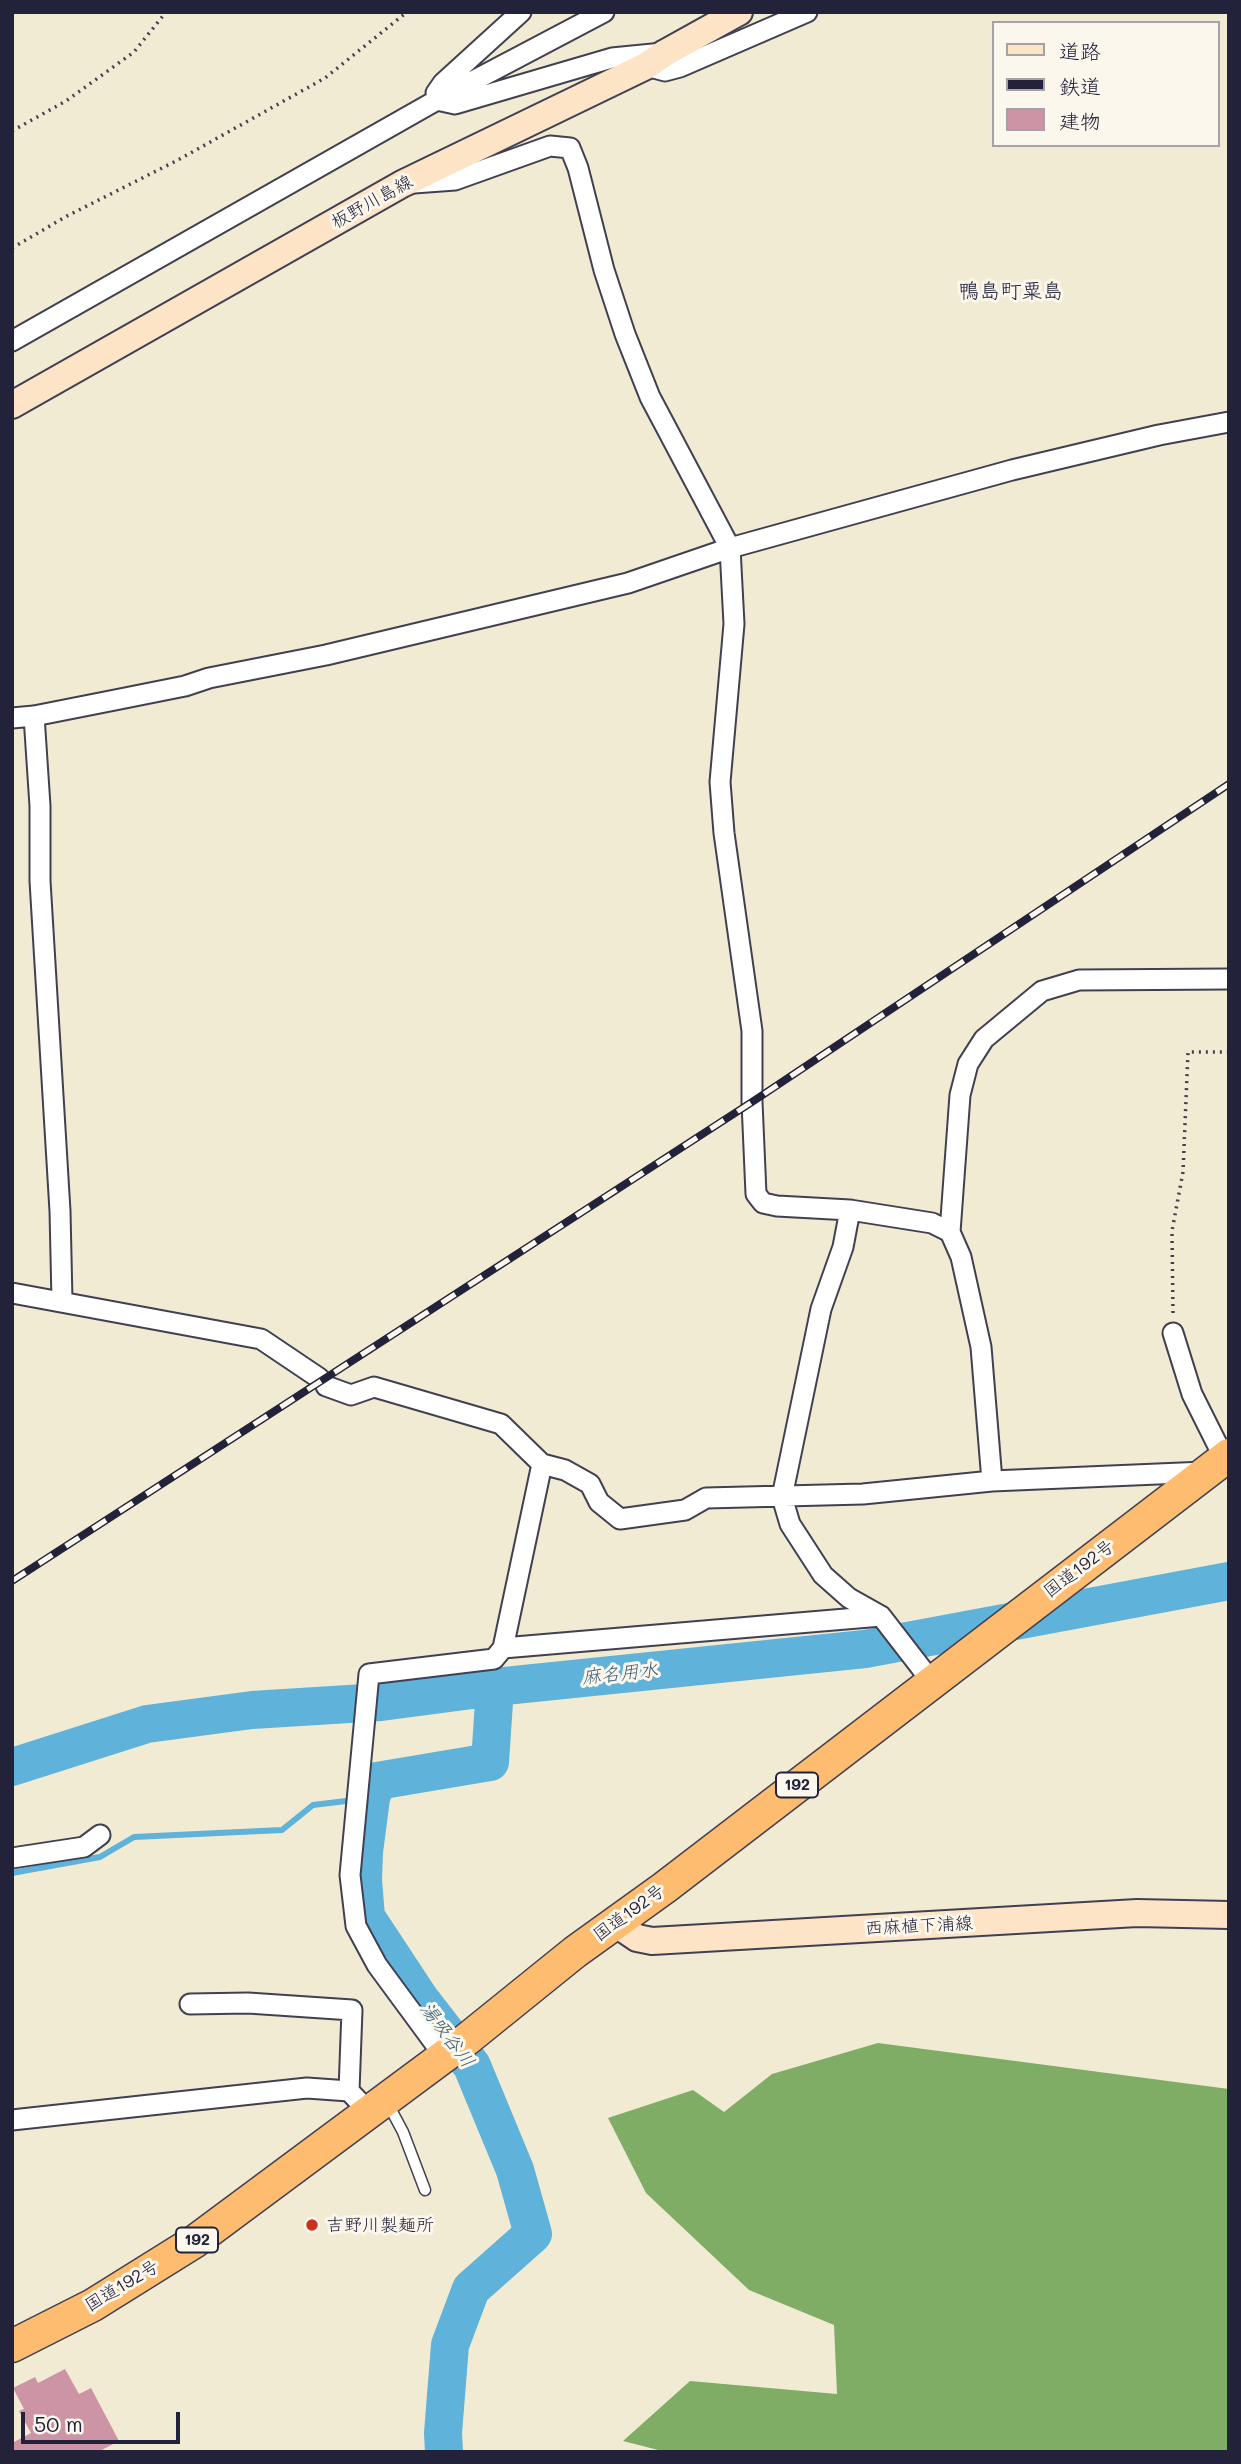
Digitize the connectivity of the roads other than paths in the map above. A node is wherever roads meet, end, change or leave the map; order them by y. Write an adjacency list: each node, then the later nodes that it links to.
1 (521, 12): 6 (street)
2 (604, 12): 6 (street)
3 (739, 12): 5 (main road, 板野川島線)
4 (807, 12): 5 (street)
5 (656, 59): 6 (street); 7 (main road, 板野川島線)
6 (437, 100): 8 (street)
7 (402, 184): 9 (main road, 板野川島線); 11 (street)
8 (12, 341)
9 (12, 405)
10 (1229, 422): 11 (street)
11 (730, 548): 12 (street); 15 (street)
12 (34, 716): 13 (street); 18 (street)
13 (12, 718)
14 (1229, 979): 16 (street)
15 (850, 1210): 16 (street); 23 (street)
16 (950, 1232): 22 (street)
17 (12, 1293): 18 (street)
18 (62, 1301): 21 (street)
19 (1173, 1333): 20 (street)
20 (1220, 1462): 22 (street); 26 (highway, 国道192号 / 192)
21 (541, 1464): 23 (street); 25 (street)
22 (992, 1481): 23 (street)
23 (782, 1497): 24 (street)
24 (885, 1620): 25 (street); 26 (street)
25 (503, 1648): 32 (street)
26 (923, 1670): 30 (highway, 国道192号 / 192)
27 (100, 1835): 28 (street)
28 (12, 1858)
29 (1229, 1915): 30 (main road, 西麻植下浦線)
30 (615, 1923): 32 (highway, 国道192号 / 192)
31 (190, 2004): 33 (street)
32 (453, 2050): 33 (highway, 国道192号 / 192)
33 (368, 2101): 34 (street); 35 (lane); 36 (highway, 国道192号 / 192)
34 (12, 2120)
35 (425, 2190)
36 (12, 2347)

